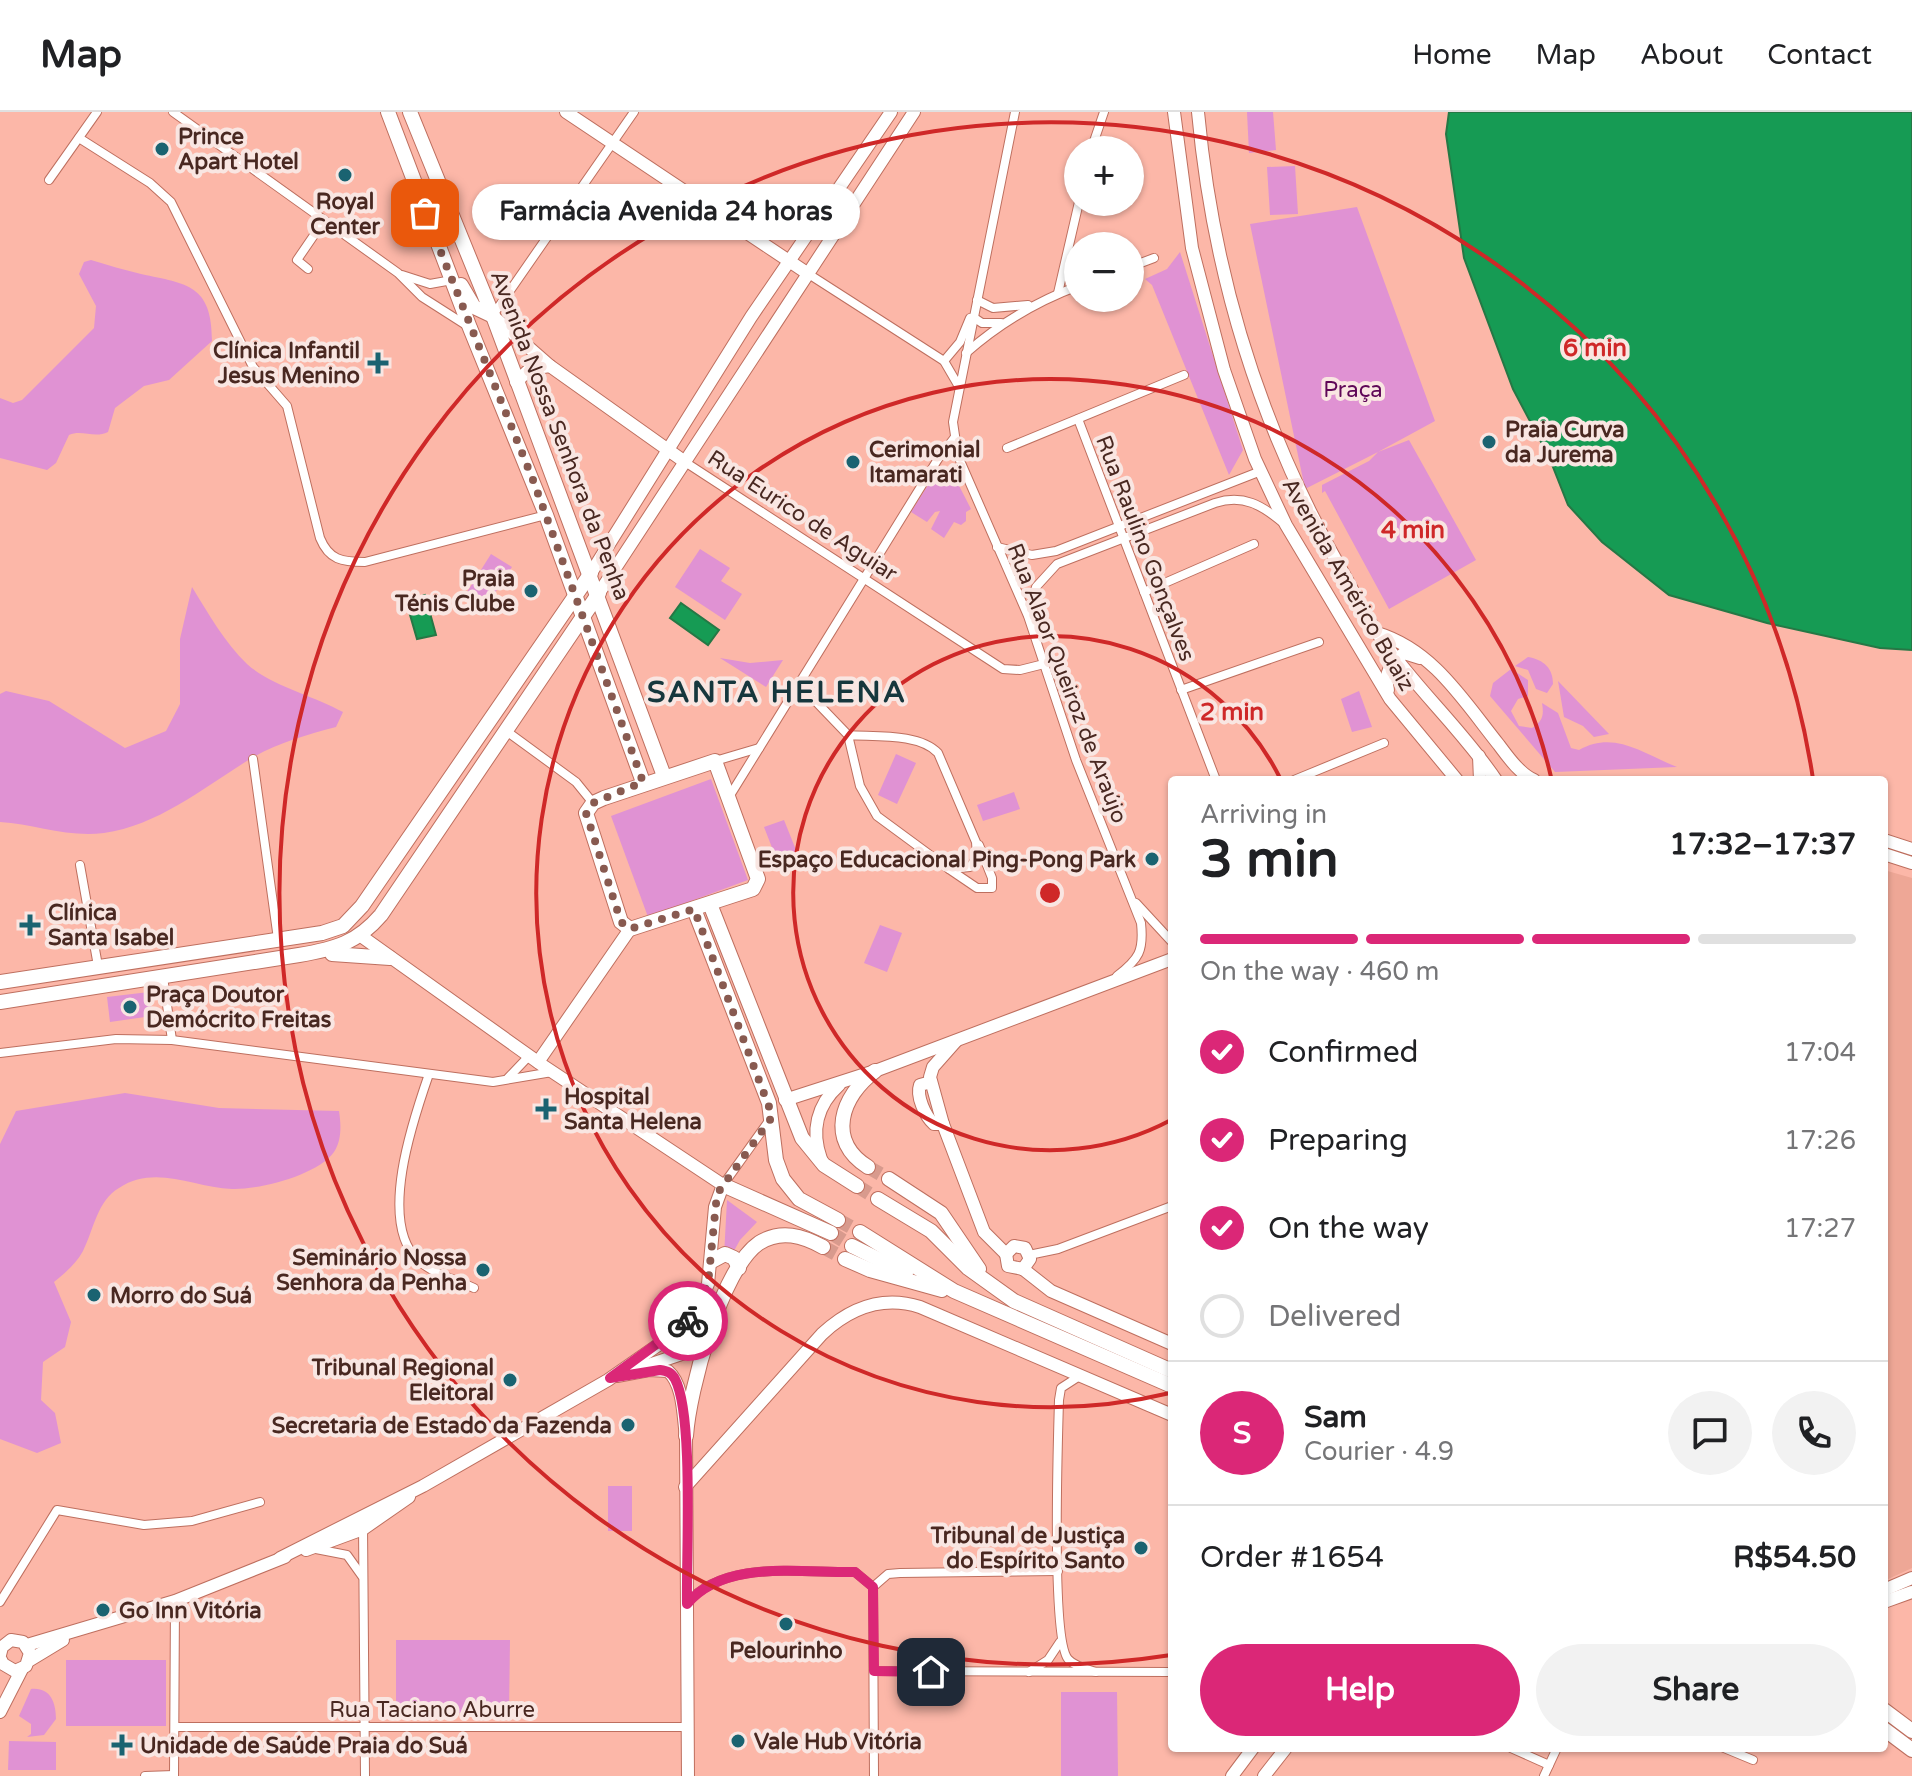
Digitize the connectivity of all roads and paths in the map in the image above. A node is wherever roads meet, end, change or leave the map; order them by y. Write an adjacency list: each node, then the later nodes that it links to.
1 (97, 112): 14 (street)
2 (173, 112): 18 (street)
3 (388, 112): 19 (main road, Avenida Nossa Senhora da Penha)
4 (410, 112): 33 (main road, Avenida Nossa Senhora da Penha)
5 (566, 112): 15 (main road)
6 (634, 112): 15 (street)
7 (891, 112): 21 (main road)
8 (914, 112): 25 (main road)
9 (1015, 112): 31 (street)
10 (1104, 112): 13 (street)
11 (1174, 112): 48 (main road, Avenida Américo Buaiz)
12 (1198, 112): 52 (main road, Avenida Américo Buaiz)
13 (1096, 136)
14 (79, 138): 16 (street); 49 (street)
15 (613, 143): 21 (main road); 33 (street)
16 (49, 180)
17 (1076, 216): 29 (street)
18 (323, 222): 23 (street); 24 (street)
19 (436, 239): 26 (main road, Avenida Nossa Senhora da Penha); 33 (main road)
20 (1154, 258): 22 (street)
21 (789, 260): 25 (main road); 46 (main road)
22 (1144, 262)
23 (308, 269)
24 (398, 273): 27 (street); 30 (street)
25 (807, 273): 38 (street); 47 (main road)
26 (452, 280): 27 (street); 36 (main road, Avenida Nossa Senhora da Penha)
27 (430, 284): 30 (street)
28 (1064, 291): 29 (street)
29 (1058, 293): 32 (street)
30 (422, 297): 36 (street)
31 (977, 300): 32 (street); 34 (street)
32 (1033, 305): 35 (street)
33 (493, 316): 39 (main road, Rua Eurico de Aguiar); 41 (main road, Avenida Nossa Senhora da Penha)
34 (973, 317): 35 (street); 37 (street, Rua Alaor Queiroz de Araújo); 38 (street)
35 (1002, 323): 37 (street)
36 (470, 328): 49 (main road, Avenida Nossa Senhora da Penha)
37 (965, 353): 42 (street, Rua Alaor Queiroz de Araújo)
38 (944, 361): 42 (street)
39 (550, 366): 41 (main road); 46 (main road, Rua Eurico de Aguiar)
40 (1184, 375): 43 (street)
41 (516, 382): 56 (main road, Avenida Nossa Senhora da Penha)
42 (958, 386): 44 (street, Rua Alaor Queiroz de Araújo)
43 (1078, 419): 45 (street); 51 (street, Rua Raulino Gonçalves)
44 (955, 437): 55 (street, Rua Alaor Queiroz de Araújo); 57 (street)
45 (1007, 448)
46 (668, 450): 47 (main road, Rua Eurico de Aguiar); 56 (main road)
47 (685, 462): 57 (street, Rua Eurico de Aguiar); 59 (main road)
48 (1261, 471): 50 (main road, Avenida Américo Buaiz); 51 (street); 52 (main road)
49 (546, 515): 60 (main road, Avenida Nossa Senhora da Penha)
50 (1286, 525): 53 (street); 70 (main road, Avenida Américo Buaiz)
51 (1119, 526): 53 (street, Rua Raulino Gonçalves); 55 (street)
52 (1317, 528): 63 (main road, Avenida Américo Buaiz)
53 (1124, 540): 58 (street, Rua Raulino Gonçalves); 62 (street)
54 (1254, 544): 58 (street)
55 (997, 547): 62 (street, Rua Alaor Queiroz de Araújo)
56 (591, 573): 59 (main road, Avenida Nossa Senhora da Penha); 60 (main road)
57 (865, 579): 66 (street, Rua Eurico de Aguiar); 68 (street)
58 (1144, 592): 69 (street, Rua Raulino Gonçalves)
59 (599, 593): 61 (main road); 78 (main road, Avenida Nossa Senhora da Penha)
60 (576, 594): 61 (main road, Avenida Nossa Senhora da Penha); 97 (main road)
61 (584, 614): 71 (main road); 85 (main road, Avenida Nossa Senhora da Penha)
62 (1028, 616): 66 (street, Rua Alaor Queiroz de Araújo)
63 (1377, 633): 65 (main road, Avenida Américo Buaiz); 67 (main road)
64 (1319, 642): 69 (street)
65 (1397, 659): 67 (main road); 70 (main road); 75 (main road, Avenida Américo Buaiz)
66 (1044, 664): 95 (street, Rua Alaor Queiroz de Araújo)
67 (1436, 667): 84 (main road)
68 (799, 684): 72 (street); 74 (street)
69 (1181, 690): 79 (street, Rua Raulino Gonçalves)
70 (1390, 699): 81 (main road, Avenida Américo Buaiz)
71 (505, 730): 87 (street); 100 (main road)
72 (848, 735): 88 (street); 94 (street)
73 (1384, 743): 80 (street)
74 (760, 747): 77 (street); 86 (street)
75 (1479, 756): 82 (main road); 83 (main road, Avenida Américo Buaiz)
76 (253, 759): 102 (street)
77 (715, 761): 78 (main road); 86 (main road)
78 (664, 776): 85 (main road)
79 (1214, 776)
80 (1304, 776)
81 (1454, 776)
82 (1480, 776)
83 (1493, 776)
84 (1530, 776)
85 (643, 782): 87 (main road)
86 (729, 797): 96 (main road)
87 (593, 803): 99 (main road)
88 (972, 832): 94 (street); 94 (street)
89 (1888, 841): 90 (main road)
90 (1912, 849)
91 (1888, 855): 92 (main road)
92 (1912, 863)
93 (80, 865): 106 (street)
94 (949, 869)
95 (1133, 900): 101 (street, Rua Alaor Queiroz de Araújo); 109 (street, Rua Alaor Queiroz de Araújo)
96 (710, 904): 98 (main road); 121 (main road)
97 (362, 906): 100 (main road); 102 (main road)
98 (694, 909): 99 (main road); 120 (main road)
99 (630, 929): 114 (main road)
100 (361, 936): 103 (main road); 104 (main road)
101 (1168, 938)
102 (278, 939): 106 (main road)
103 (299, 955): 104 (main road); 107 (main road)
104 (390, 958): 114 (main road)
105 (1168, 961): 109 (main road)
106 (98, 966): 108 (main road)
107 (163, 977): 110 (main road); 112 (street)
108 (0, 982)
109 (1107, 984): 111 (main road)
110 (0, 1002)
111 (959, 1038): 115 (main road); 133 (main road)
112 (172, 1040): 113 (street); 117 (street)
113 (0, 1053)
114 (534, 1059): 116 (main road); 118 (street)
115 (875, 1071): 119 (main road); 124 (main road)
116 (552, 1072): 118 (street); 126 (main road)
117 (429, 1074): 118 (street); 138 (street)
118 (498, 1082)
119 (843, 1082): 121 (main road); 123 (main road)
120 (762, 1087): 121 (main road); 122 (main road)
121 (785, 1100): 123 (main road)
122 (772, 1117): 126 (street); 131 (main road)
123 (824, 1165): 127 (main road)
124 (868, 1167)
125 (889, 1179): 139 (main road)
126 (723, 1185): 131 (main road); 135 (main road)
127 (857, 1186)
128 (878, 1199): 139 (main road)
129 (1168, 1208): 134 (street)
130 (860, 1232): 140 (main road)
131 (831, 1233): 136 (main road)
132 (849, 1252): 140 (main road)
133 (1006, 1254): 134 (main road); 137 (main road)
134 (1029, 1255): 137 (main road)
135 (712, 1261): 136 (main road); 146 (main road)
136 (739, 1268): 143 (main road)
137 (1023, 1269): 142 (main road)
138 (474, 1288)
139 (1000, 1293): 141 (main road)
140 (973, 1299): 141 (main road)
141 (1053, 1328): 144 (main road); 147 (main road)
142 (1168, 1342)
143 (705, 1346): 146 (main road); 149 (main road)
144 (1168, 1370)
145 (1078, 1377): 148 (main road); 151 (main road); 157 (street)
146 (610, 1378): 149 (main road); 150 (main road)
147 (1168, 1384)
148 (1168, 1413)
149 (686, 1436): 151 (main road)
150 (423, 1486): 153 (main road); 154 (main road)
151 (685, 1487): 166 (main road)
152 (260, 1502): 165 (street)
153 (362, 1514): 154 (street); 156 (main road)
154 (363, 1529): 155 (main road); 159 (street)
155 (308, 1549): 156 (main road); 159 (street)
156 (280, 1558): 163 (main road)
157 (1058, 1571): 160 (street); 169 (street)
158 (1912, 1578): 161 (main road)
159 (364, 1580): 180 (street)
160 (873, 1587): 166 (street); 173 (street)
161 (1888, 1588)
162 (1912, 1592): 164 (main road)
163 (175, 1601): 167 (main road); 179 (street)
164 (1888, 1601)
165 (0, 1602)
166 (687, 1604): 181 (main road)
167 (77, 1633): 170 (main road); 172 (main road)
168 (6, 1639): 170 (main road); 171 (main road)
169 (1060, 1642): 174 (street); 176 (street)
170 (27, 1645): 172 (main road)
171 (0, 1656): 172 (main road)
172 (26, 1664): 177 (main road)
173 (874, 1671): 176 (street); 196 (street)
174 (1096, 1672): 175 (street); 176 (street)
175 (1168, 1672)
176 (1028, 1673)
177 (0, 1712)
178 (1888, 1713): 182 (main road)
179 (175, 1727): 180 (street, Rua Taciano Aburre); 193 (street)
180 (366, 1727): 181 (street, Rua Taciano Aburre); 194 (street)
181 (688, 1727): 195 (main road)
182 (1912, 1731)
183 (1888, 1732): 184 (main road)
184 (1912, 1750)
185 (1250, 1752): 197 (main road)
186 (1283, 1752): 198 (main road)
187 (1520, 1752): 191 (street)
188 (1555, 1752): 191 (street)
189 (1734, 1752): 190 (street)
190 (1753, 1760)
191 (1549, 1765): 199 (street)
192 (145, 1776): 193 (street)
193 (174, 1776)
194 (365, 1776)
195 (688, 1776)
196 (874, 1776)
197 (1232, 1776)
198 (1264, 1776)
199 (1544, 1776)

